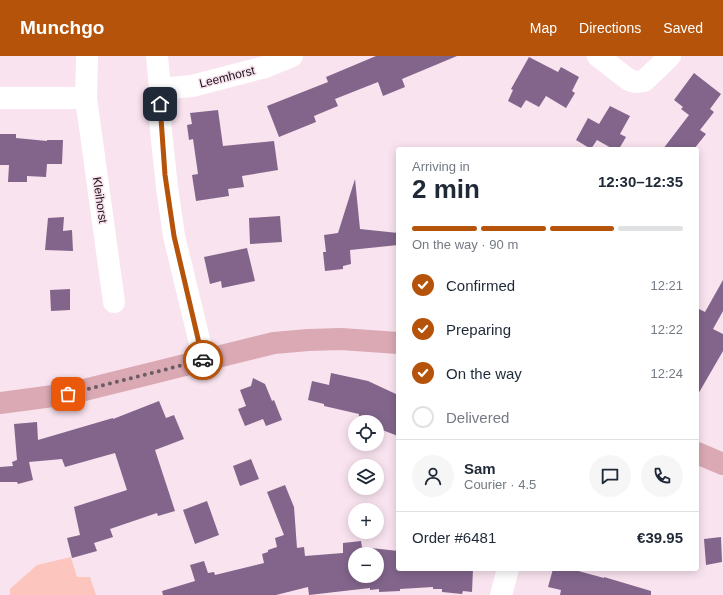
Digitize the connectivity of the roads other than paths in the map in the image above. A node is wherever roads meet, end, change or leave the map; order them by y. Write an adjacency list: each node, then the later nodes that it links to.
1 (87, 56): 8 (street, Kleihorst)
2 (157, 56): 6 (street)
3 (292, 56): 6 (street, Leemhorst)
4 (598, 56): 5 (street)
5 (670, 56)
6 (160, 89): 11 (street)
7 (0, 98): 8 (street)
8 (86, 98): 9 (street, Kleihorst)
9 (114, 302)
10 (396, 343): 11 (main road)
11 (204, 360): 12 (main road)
12 (0, 403)
13 (699, 454): 14 (main road)
14 (723, 464)
15 (507, 571): 16 (street)
16 (501, 595)

